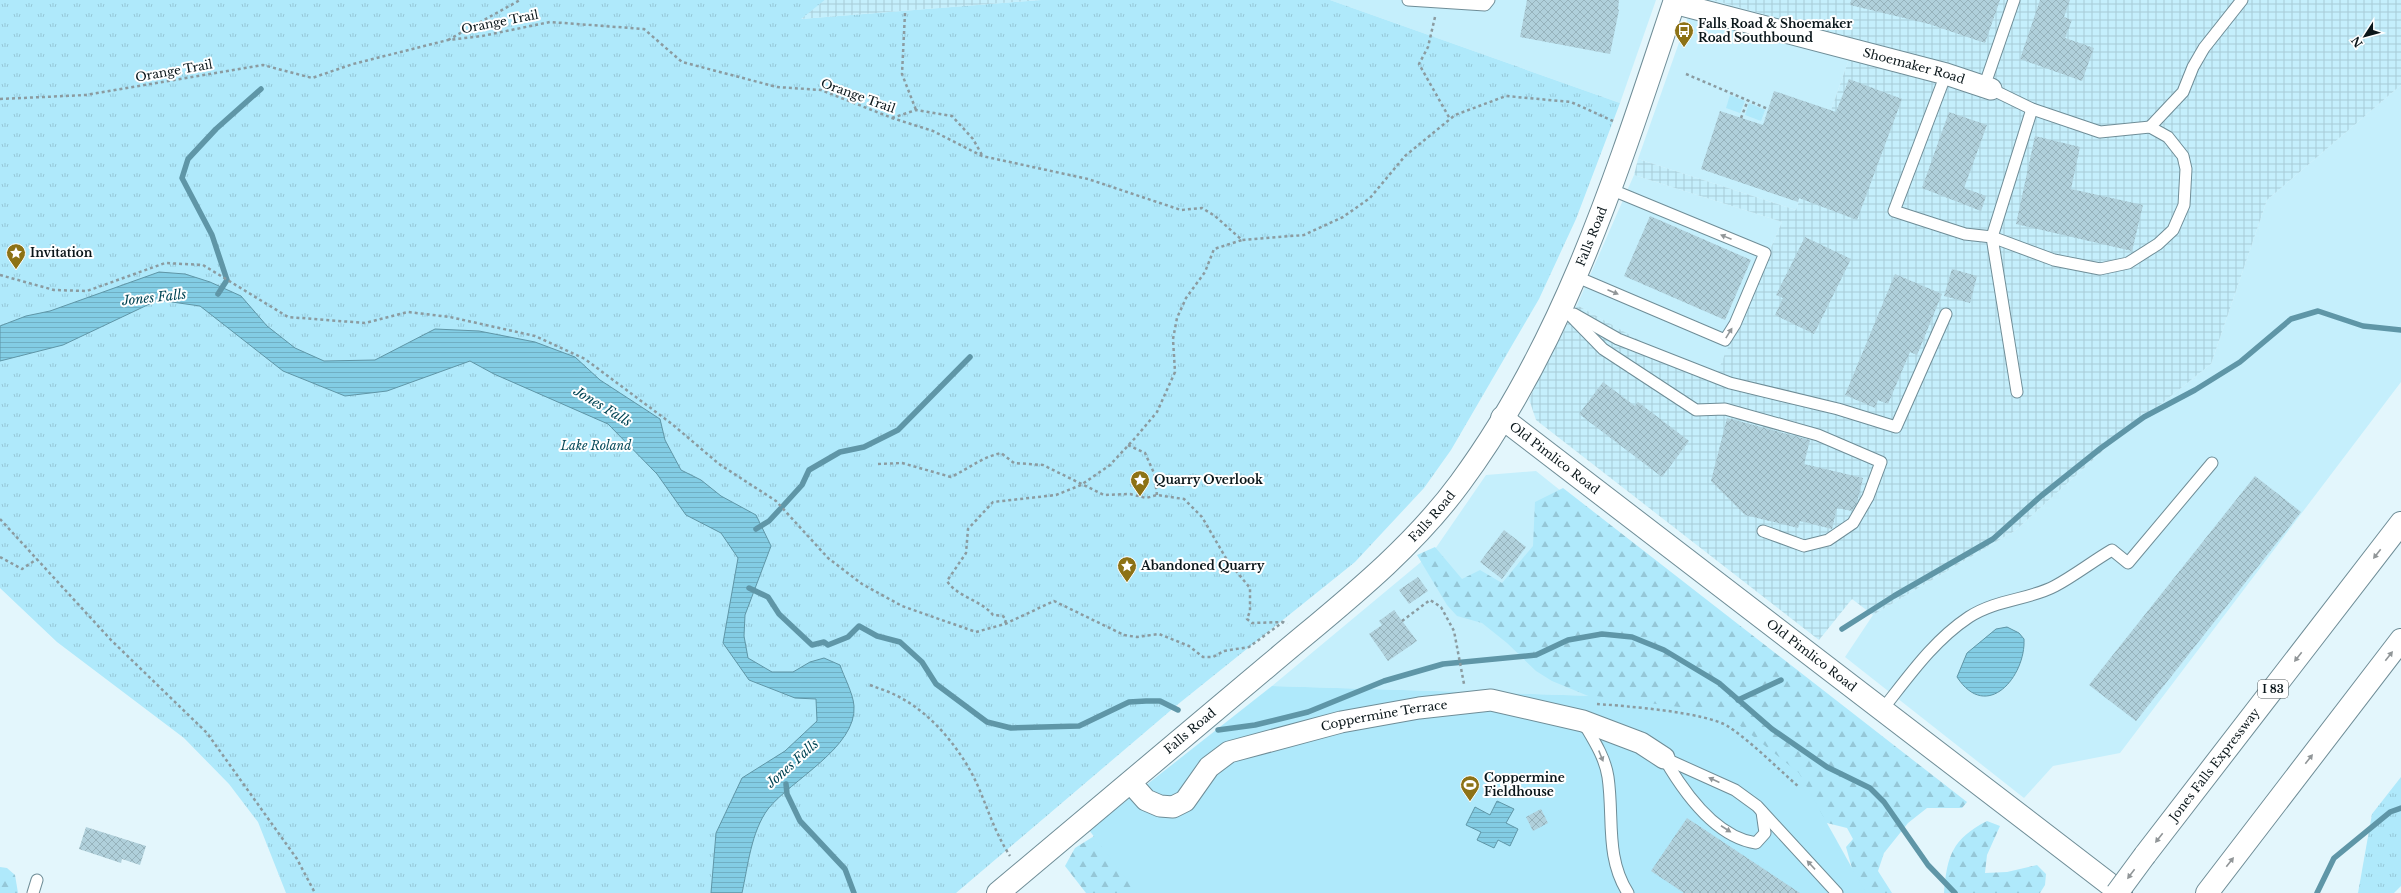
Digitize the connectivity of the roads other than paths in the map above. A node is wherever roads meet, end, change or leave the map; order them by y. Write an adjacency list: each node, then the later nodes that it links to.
1 (1408, 0): 2 (lane)
2 (1489, 0)
3 (2014, 0): 7 (lane)
4 (2242, 0): 9 (lane)
5 (1674, 2): 6 (street, Shoemaker Road); 10 (main road, Falls Road)
6 (1946, 74): 7 (street, Shoemaker Road); 11 (lane)
7 (1987, 88): 8 (lane)
8 (2032, 108): 9 (lane); 11 (lane)
9 (2150, 127): 11 (lane)
10 (1610, 189): 12 (main road, Falls Road); 12 (lane, one-way to 10)
11 (1992, 237): 15 (lane)
12 (1577, 277): 13 (main road, Falls Road)
13 (1563, 308): 14 (lane); 16 (main road, Falls Road); 19 (lane)
14 (1946, 314)
15 (2017, 392)
16 (1502, 418): 21 (main road, Old Pimlico Road); 24 (main road, Falls Road)
17 (2212, 463): 21 (lane)
18 (2401, 523): 31 (main road, Jones Falls Expressway / I 83, one-way to 31, bridge)
19 (1763, 530)
20 (2401, 640): 33 (main road, one-way to 20)
21 (1882, 710): 32 (main road, Old Pimlico Road)
22 (1588, 712): 23 (street, Coppermine Terrace); 24 (street, Coppermine Terrace); 29 (lane, one-way to 29)
23 (1664, 758): 25 (lane, one-way to 23); 25 (lane, one-way to 25)
24 (1130, 782): 28 (main road, Falls Road)
25 (1762, 812): 30 (lane, one-way to 25)
26 (37, 880): 27 (lane)
27 (34, 893)
28 (998, 893)
29 (1628, 893)
30 (1837, 893)
31 (2116, 893)
32 (2121, 893)
33 (2207, 893)

